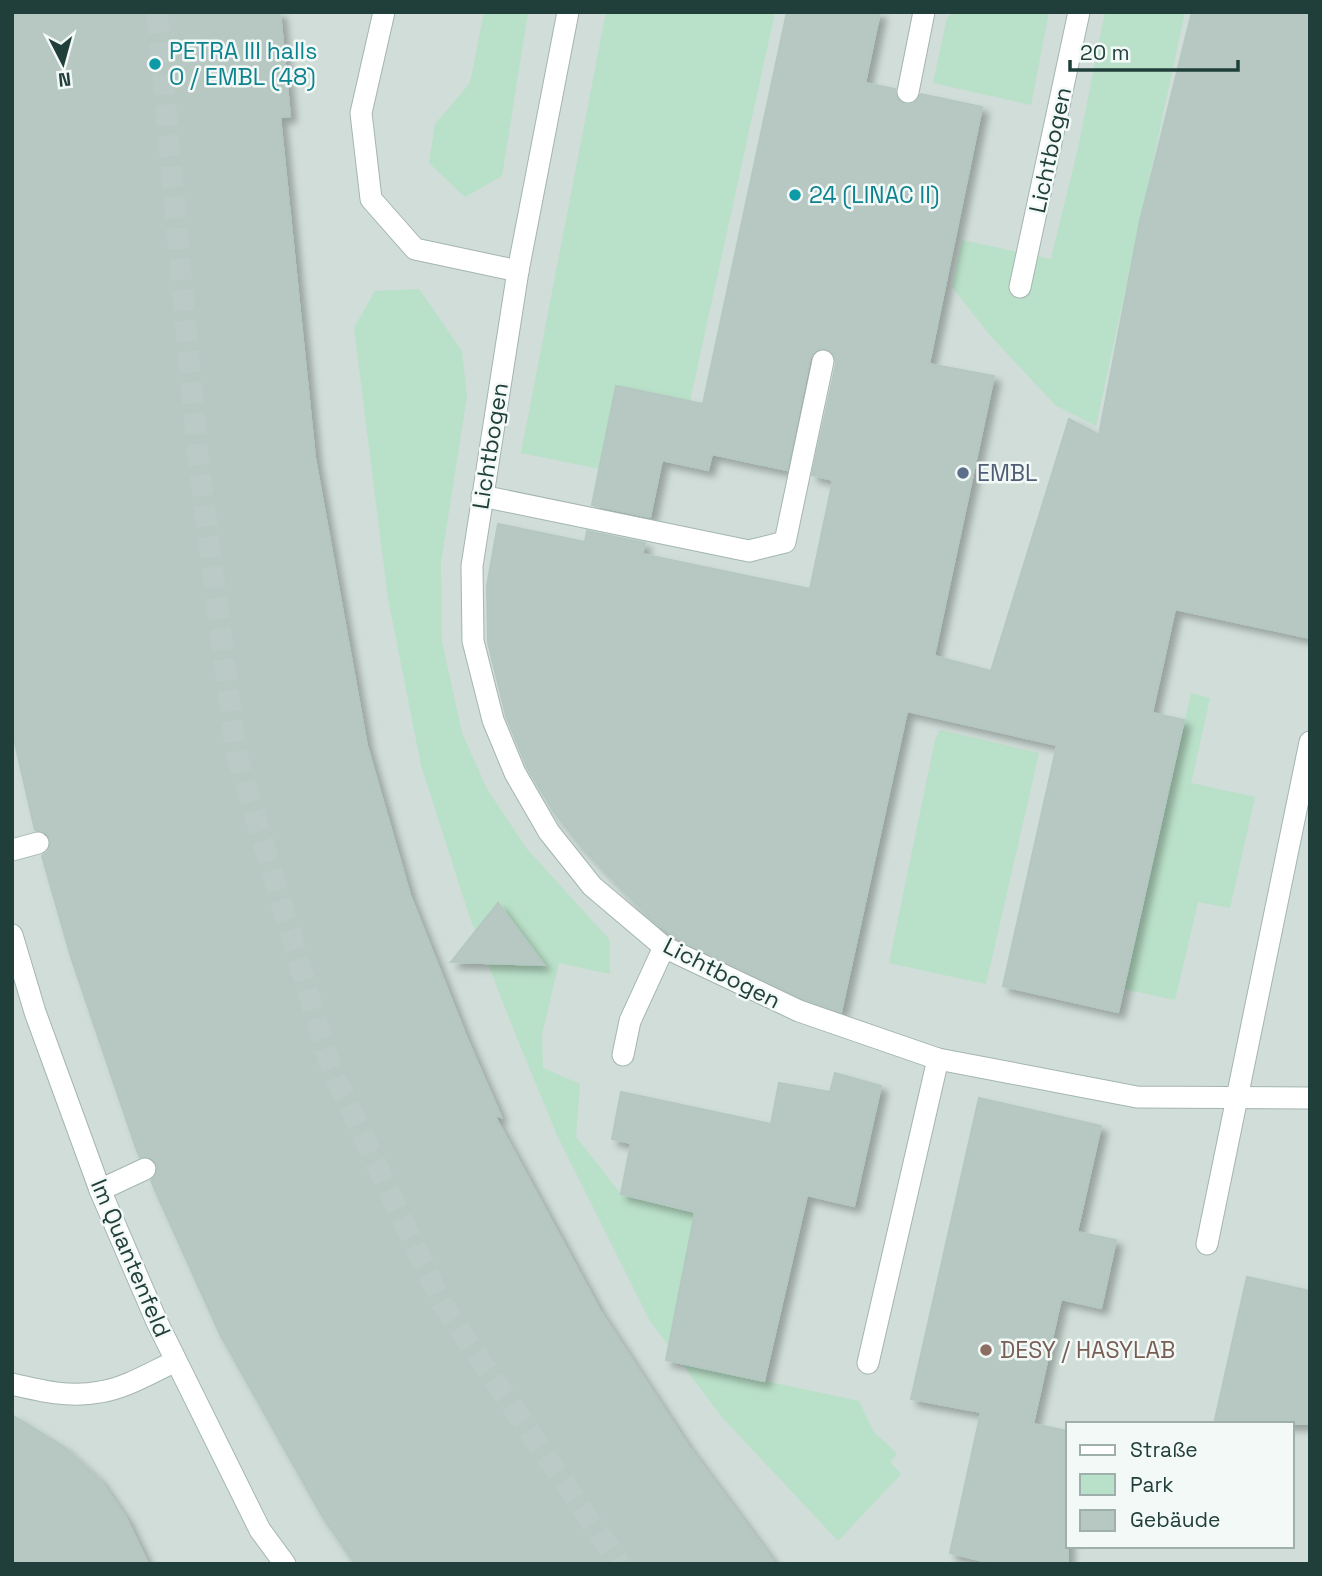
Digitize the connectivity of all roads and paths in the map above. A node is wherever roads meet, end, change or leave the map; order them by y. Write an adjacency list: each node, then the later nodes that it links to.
1 (384, 12): 6 (lane)
2 (568, 12): 6 (lane, Lichtbogen)
3 (924, 12): 5 (lane)
4 (1079, 12): 7 (lane, Lichtbogen)
5 (908, 92)
6 (518, 271): 9 (lane, Lichtbogen)
7 (1020, 287)
8 (823, 361): 9 (lane)
9 (482, 496): 14 (lane, Lichtbogen)
10 (1310, 742): 17 (lane)
11 (38, 843): 12 (lane)
12 (12, 849)
13 (12, 935): 20 (lane, Im Quantenfeld)
14 (664, 947): 15 (lane); 16 (lane, Lichtbogen)
15 (623, 1055)
16 (937, 1059): 17 (lane, Lichtbogen); 23 (lane)
17 (1239, 1097): 18 (lane, Lichtbogen); 21 (lane)
18 (1310, 1098)
19 (145, 1169): 20 (lane)
20 (100, 1190): 22 (lane, Im Quantenfeld)
21 (1208, 1244)
22 (176, 1361): 24 (lane); 25 (lane, Im Quantenfeld)
23 (868, 1363)
24 (12, 1384)
25 (285, 1564)

